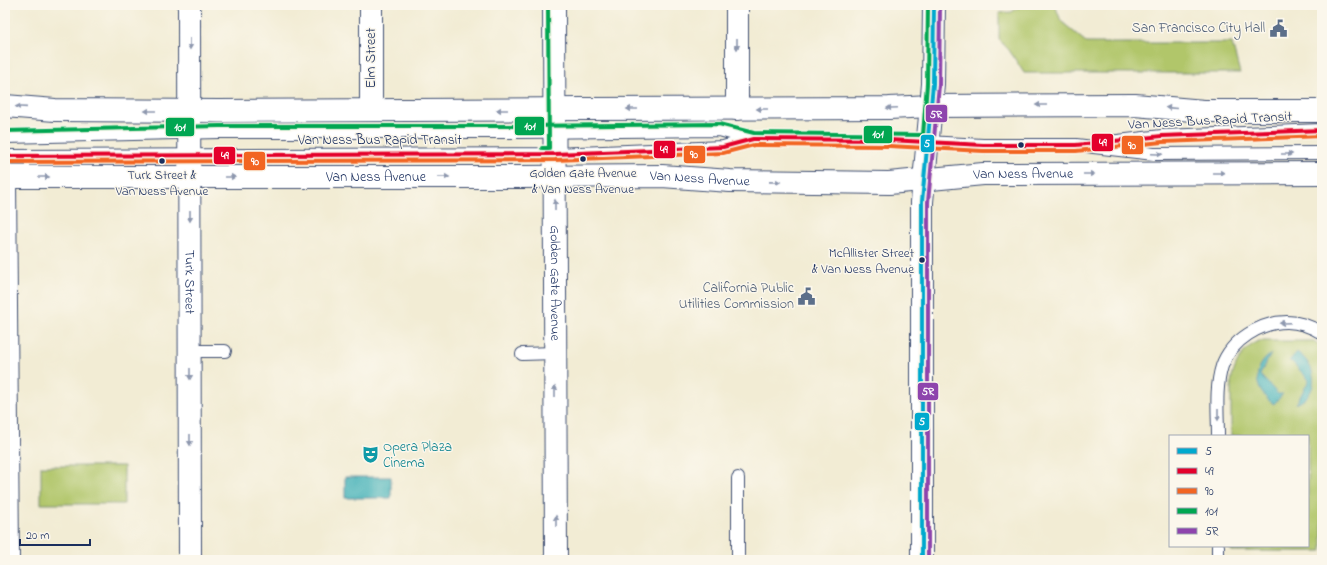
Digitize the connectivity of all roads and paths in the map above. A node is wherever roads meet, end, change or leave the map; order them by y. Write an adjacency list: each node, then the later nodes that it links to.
1 (189, 5): 11 (main road, Turk Street, one-way to 11)
2 (371, 5): 10 (main road, Elm Street)
3 (554, 5): 8 (main road, Golden Gate Avenue)
4 (737, 5): 9 (main road, one-way to 9)
5 (934, 5): 7 (main road)
6 (5, 106): 11 (main road, one-way to 6)
7 (931, 106): 9 (main road, one-way to 9); 12 (main road, one-way to 7); 18 (main road)
8 (555, 109): 9 (main road, one-way to 8); 10 (main road, one-way to 10); 14 (main road, Golden Gate Avenue)
9 (737, 109)
10 (371, 110): 11 (main road)
11 (189, 111): 15 (main road, Turk Street)
12 (1322, 111)
13 (1322, 130): 19 (lane, Van Ness Bus Rapid Transit)
14 (555, 131): 15 (lane, Van Ness Bus Rapid Transit); 17 (lane, Van Ness Bus Rapid Transit); 21 (main road, Golden Gate Avenue)
15 (190, 133): 16 (lane, Van Ness Bus Rapid Transit); 22 (main road, Turk Street)
16 (5, 137)
17 (753, 139): 18 (lane, Van Ness Bus Rapid Transit); 21 (lane, Van Ness Bus Rapid Transit)
18 (928, 142): 19 (lane, Van Ness Bus Rapid Transit); 28 (main road)
19 (1076, 145): 20 (lane, Van Ness Bus Rapid Transit, one-way to 20)
20 (1322, 153)
21 (555, 154): 22 (lane, Van Ness Bus Rapid Transit); 27 (main road, Golden Gate Avenue)
22 (190, 155): 23 (lane, Van Ness Bus Rapid Transit); 25 (main road, Turk Street)
23 (5, 156)
24 (1322, 173): 28 (main road, Van Ness Avenue, one-way to 24)
25 (190, 176): 26 (main road, Van Ness Avenue, one-way to 25); 27 (main road, Van Ness Avenue, one-way to 27); 30 (main road, Turk Street, one-way to 30)
26 (5, 177): 37 (main road)
27 (555, 177): 28 (main road, Van Ness Avenue, one-way to 28); 33 (main road, Golden Gate Avenue, one-way to 27)
28 (924, 180): 41 (main road)
29 (1322, 333): 34 (lane, one-way to 34)
30 (190, 351): 31 (lane); 38 (main road, Turk Street, one-way to 38)
31 (225, 351)
32 (522, 354): 33 (lane)
33 (555, 354): 39 (main road, Golden Gate Avenue, one-way to 33)
34 (1218, 435)
35 (738, 478): 40 (lane)
36 (1218, 547): 42 (lane)
37 (8, 560)
38 (190, 560)
39 (556, 560)
40 (738, 560)
41 (922, 560)
42 (1218, 560)

